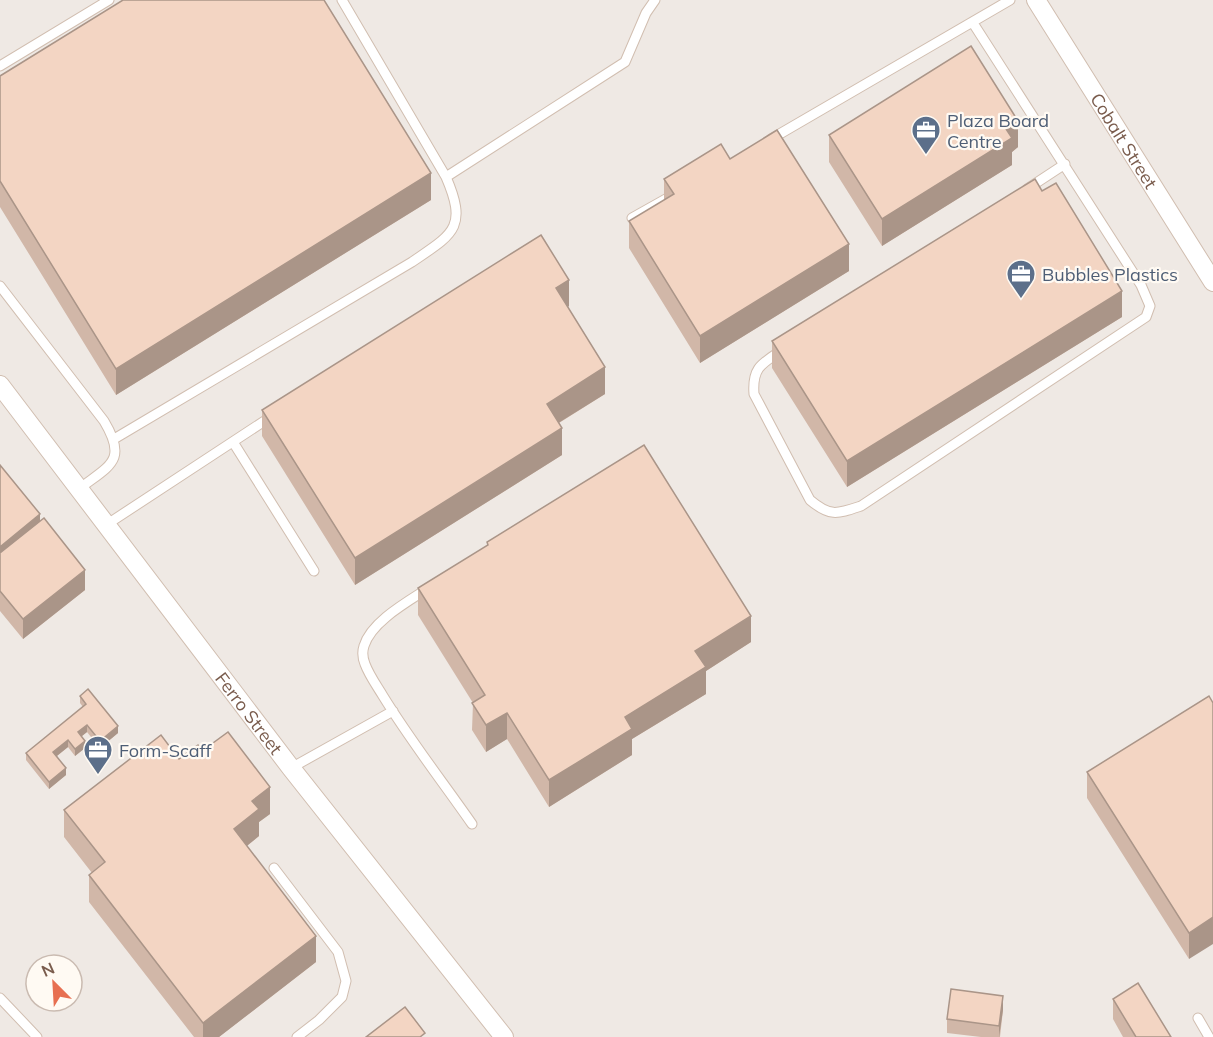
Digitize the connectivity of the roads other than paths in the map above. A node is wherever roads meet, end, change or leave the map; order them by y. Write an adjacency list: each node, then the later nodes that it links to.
1 (109, 0): 7 (lane)
2 (342, 0): 10 (lane)
3 (655, 0): 10 (lane)
4 (1010, 0): 6 (lane)
5 (1036, 0): 14 (street, Cobalt Street)
6 (973, 23): 8 (lane); 9 (lane)
7 (0, 66)
8 (764, 143)
9 (1065, 164): 12 (lane); 16 (lane)
10 (446, 177): 19 (lane)
11 (683, 189): 13 (lane)
12 (1016, 197)
13 (632, 218)
14 (1213, 282)
15 (0, 286): 19 (lane)
16 (790, 345)
17 (0, 385): 21 (street, Ferro Street)
18 (282, 409): 20 (lane)
19 (114, 439): 21 (lane)
20 (232, 442): 22 (lane); 23 (lane)
21 (79, 489): 22 (street, Ferro Street)
22 (106, 525): 26 (street, Ferro Street)
23 (314, 571)
24 (434, 585): 25 (lane)
25 (393, 711): 26 (lane); 27 (lane)
26 (291, 768): 33 (street, Ferro Street)
27 (472, 824)
28 (274, 868): 32 (lane)
29 (0, 998): 31 (lane)
30 (1198, 1018): 34 (lane)
31 (37, 1037)
32 (297, 1037)
33 (504, 1037)
34 (1209, 1037)

